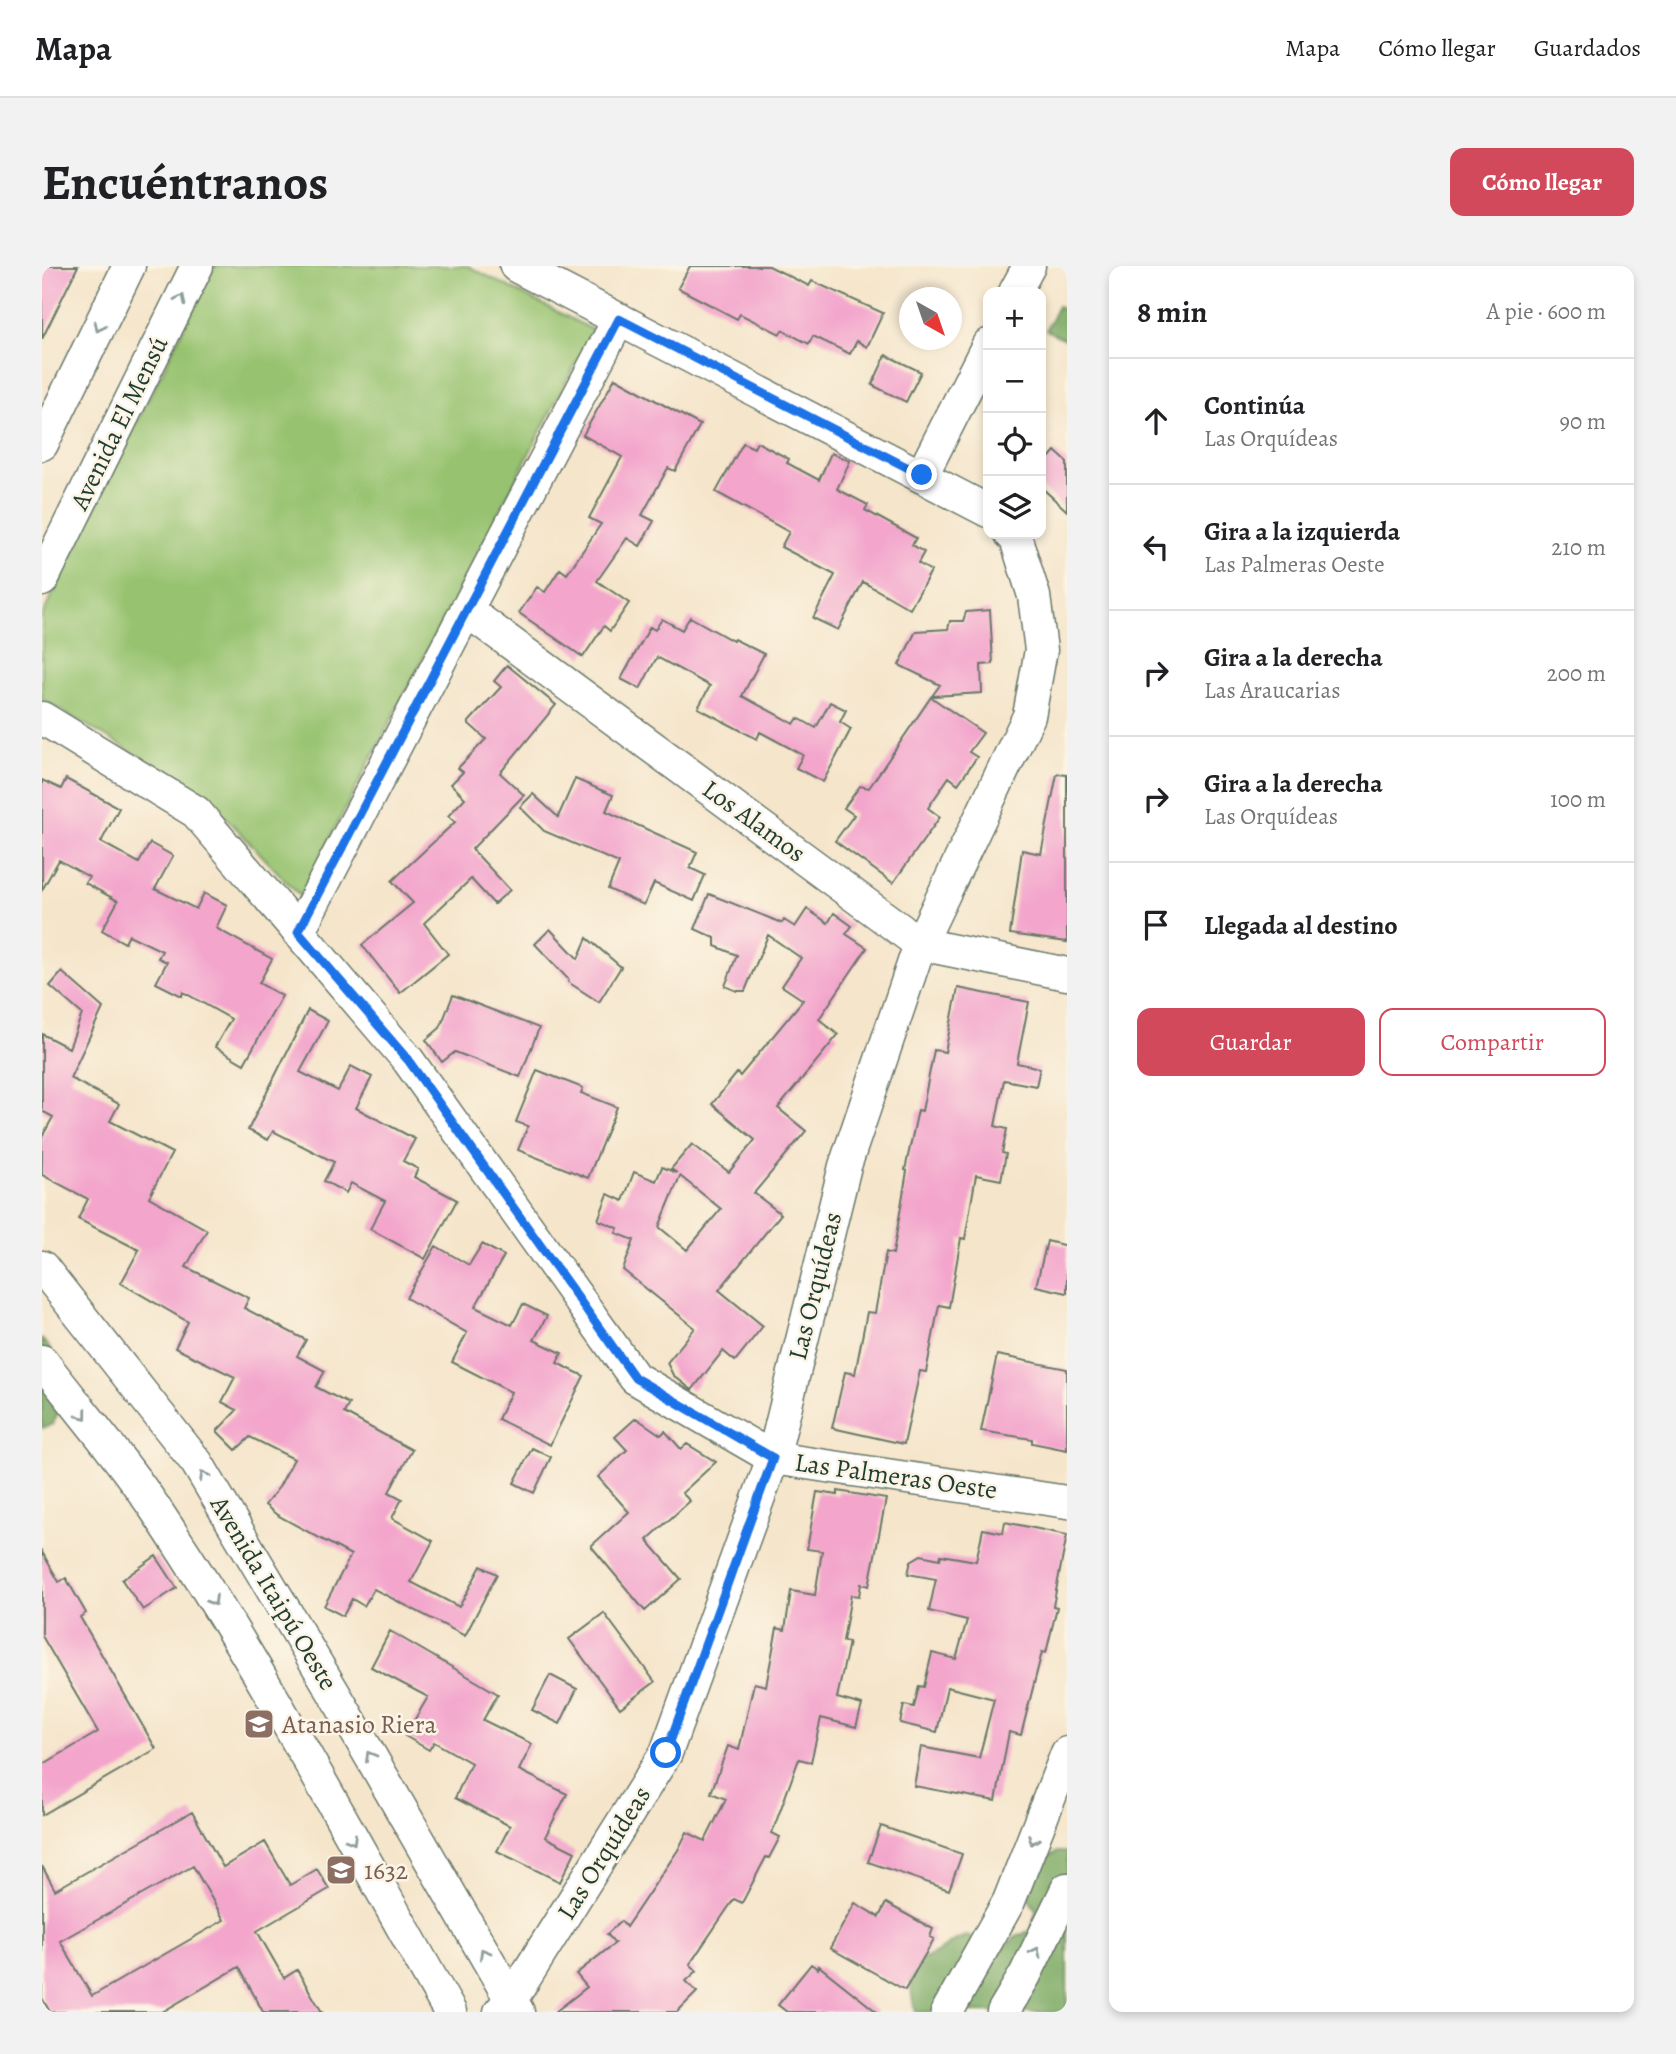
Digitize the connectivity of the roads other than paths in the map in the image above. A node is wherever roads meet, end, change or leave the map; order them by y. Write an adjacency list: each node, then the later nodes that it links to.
1 (130, 266): 8 (street, one-way to 8)
2 (197, 266): 12 (street, Avenida El Mensú, one-way to 2)
3 (516, 266): 6 (street)
4 (1028, 266): 5 (street)
5 (1018, 287)
6 (619, 319): 9 (street); 13 (street)
7 (985, 350): 9 (street)
8 (42, 444)
9 (922, 475): 10 (street)
10 (983, 508)
11 (1016, 539): 16 (street, Las Orquídeas)
12 (42, 579)
13 (466, 610): 15 (street); 16 (street, Los Alamos)
14 (42, 719): 15 (street, Las Palmeras Oeste)
15 (298, 932): 20 (street, Las Palmeras Oeste)
16 (920, 944): 17 (street, Los Alamos); 20 (street, Las Orquídeas)
17 (1067, 975)
18 (42, 1267): 24 (street, Avenida Itaipú Oeste, one-way to 18)
19 (42, 1361): 25 (street, one-way to 25)
20 (773, 1458): 21 (street, Las Palmeras Oeste); 24 (street, Las Orquídeas)
21 (1067, 1502)
22 (1067, 1753): 26 (street, one-way to 26)
23 (1067, 1889): 27 (street, one-way to 23)
24 (510, 2008)
25 (450, 2012)
26 (947, 2012)
27 (1003, 2012)

